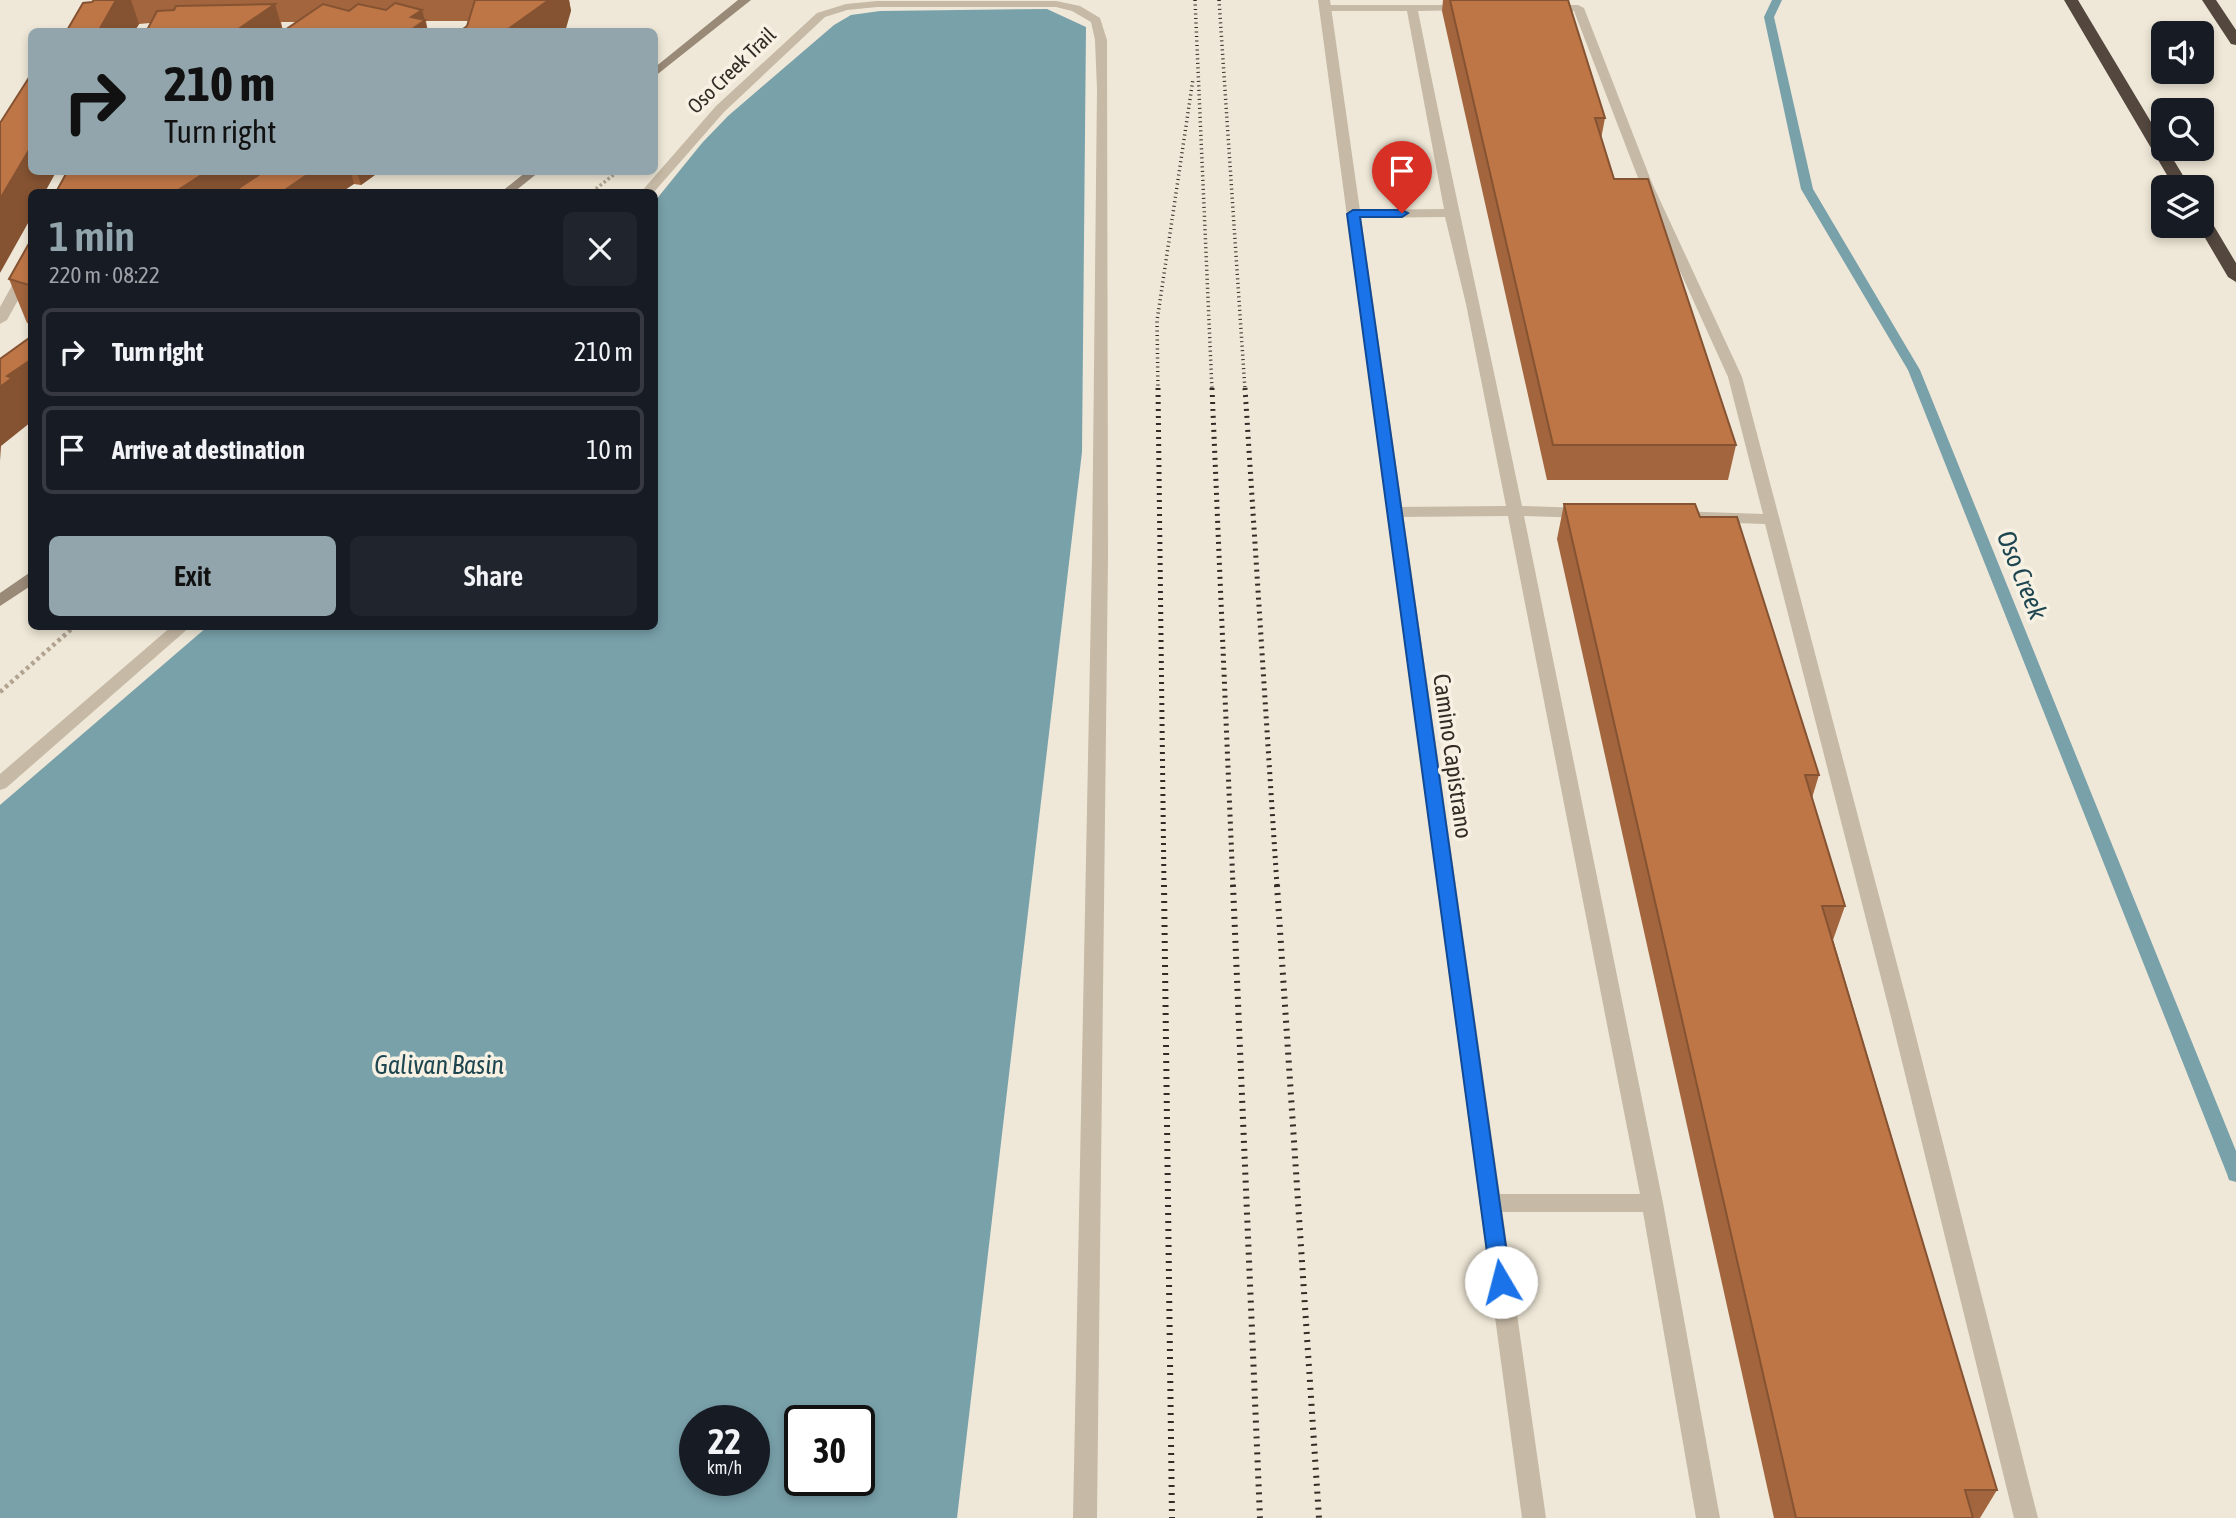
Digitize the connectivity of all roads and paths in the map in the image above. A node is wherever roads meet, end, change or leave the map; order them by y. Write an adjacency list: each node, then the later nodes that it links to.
1 (745, 0): 9 (main road)
2 (2071, 0): 12 (highway)
3 (2209, 0): 8 (highway)
4 (1324, 4): 7 (street); 17 (street, Camino Capistrano)
5 (1481, 8): 7 (street)
6 (1536, 8): 26 (street)
7 (1412, 9): 16 (street)
8 (2236, 41)
9 (658, 71)
10 (529, 175): 13 (main road)
11 (613, 175): 14 (path)
12 (2175, 175)
13 (511, 189)
14 (596, 189)
15 (650, 189): 35 (street, Oso Creek Trail)
16 (1451, 213): 17 (street); 22 (street)
17 (1353, 214): 23 (street, Camino Capistrano)
18 (2213, 238): 20 (highway)
19 (28, 269): 21 (street)
20 (2236, 277)
21 (0, 320)
22 (1515, 511): 23 (street); 24 (street); 34 (street)
23 (1395, 512): 33 (street, Camino Capistrano)
24 (1596, 513)
25 (1663, 516): 26 (street)
26 (1771, 519): 38 (street)
27 (28, 579): 28 (main road)
28 (0, 601)
29 (70, 630): 31 (path)
30 (178, 630): 32 (street)
31 (0, 692)
32 (0, 784)
33 (1490, 1203): 34 (street); 36 (street, Camino Capistrano)
34 (1653, 1203): 37 (street)
35 (1085, 1518)
36 (1534, 1518)
37 (1708, 1518)
38 (2026, 1518)

